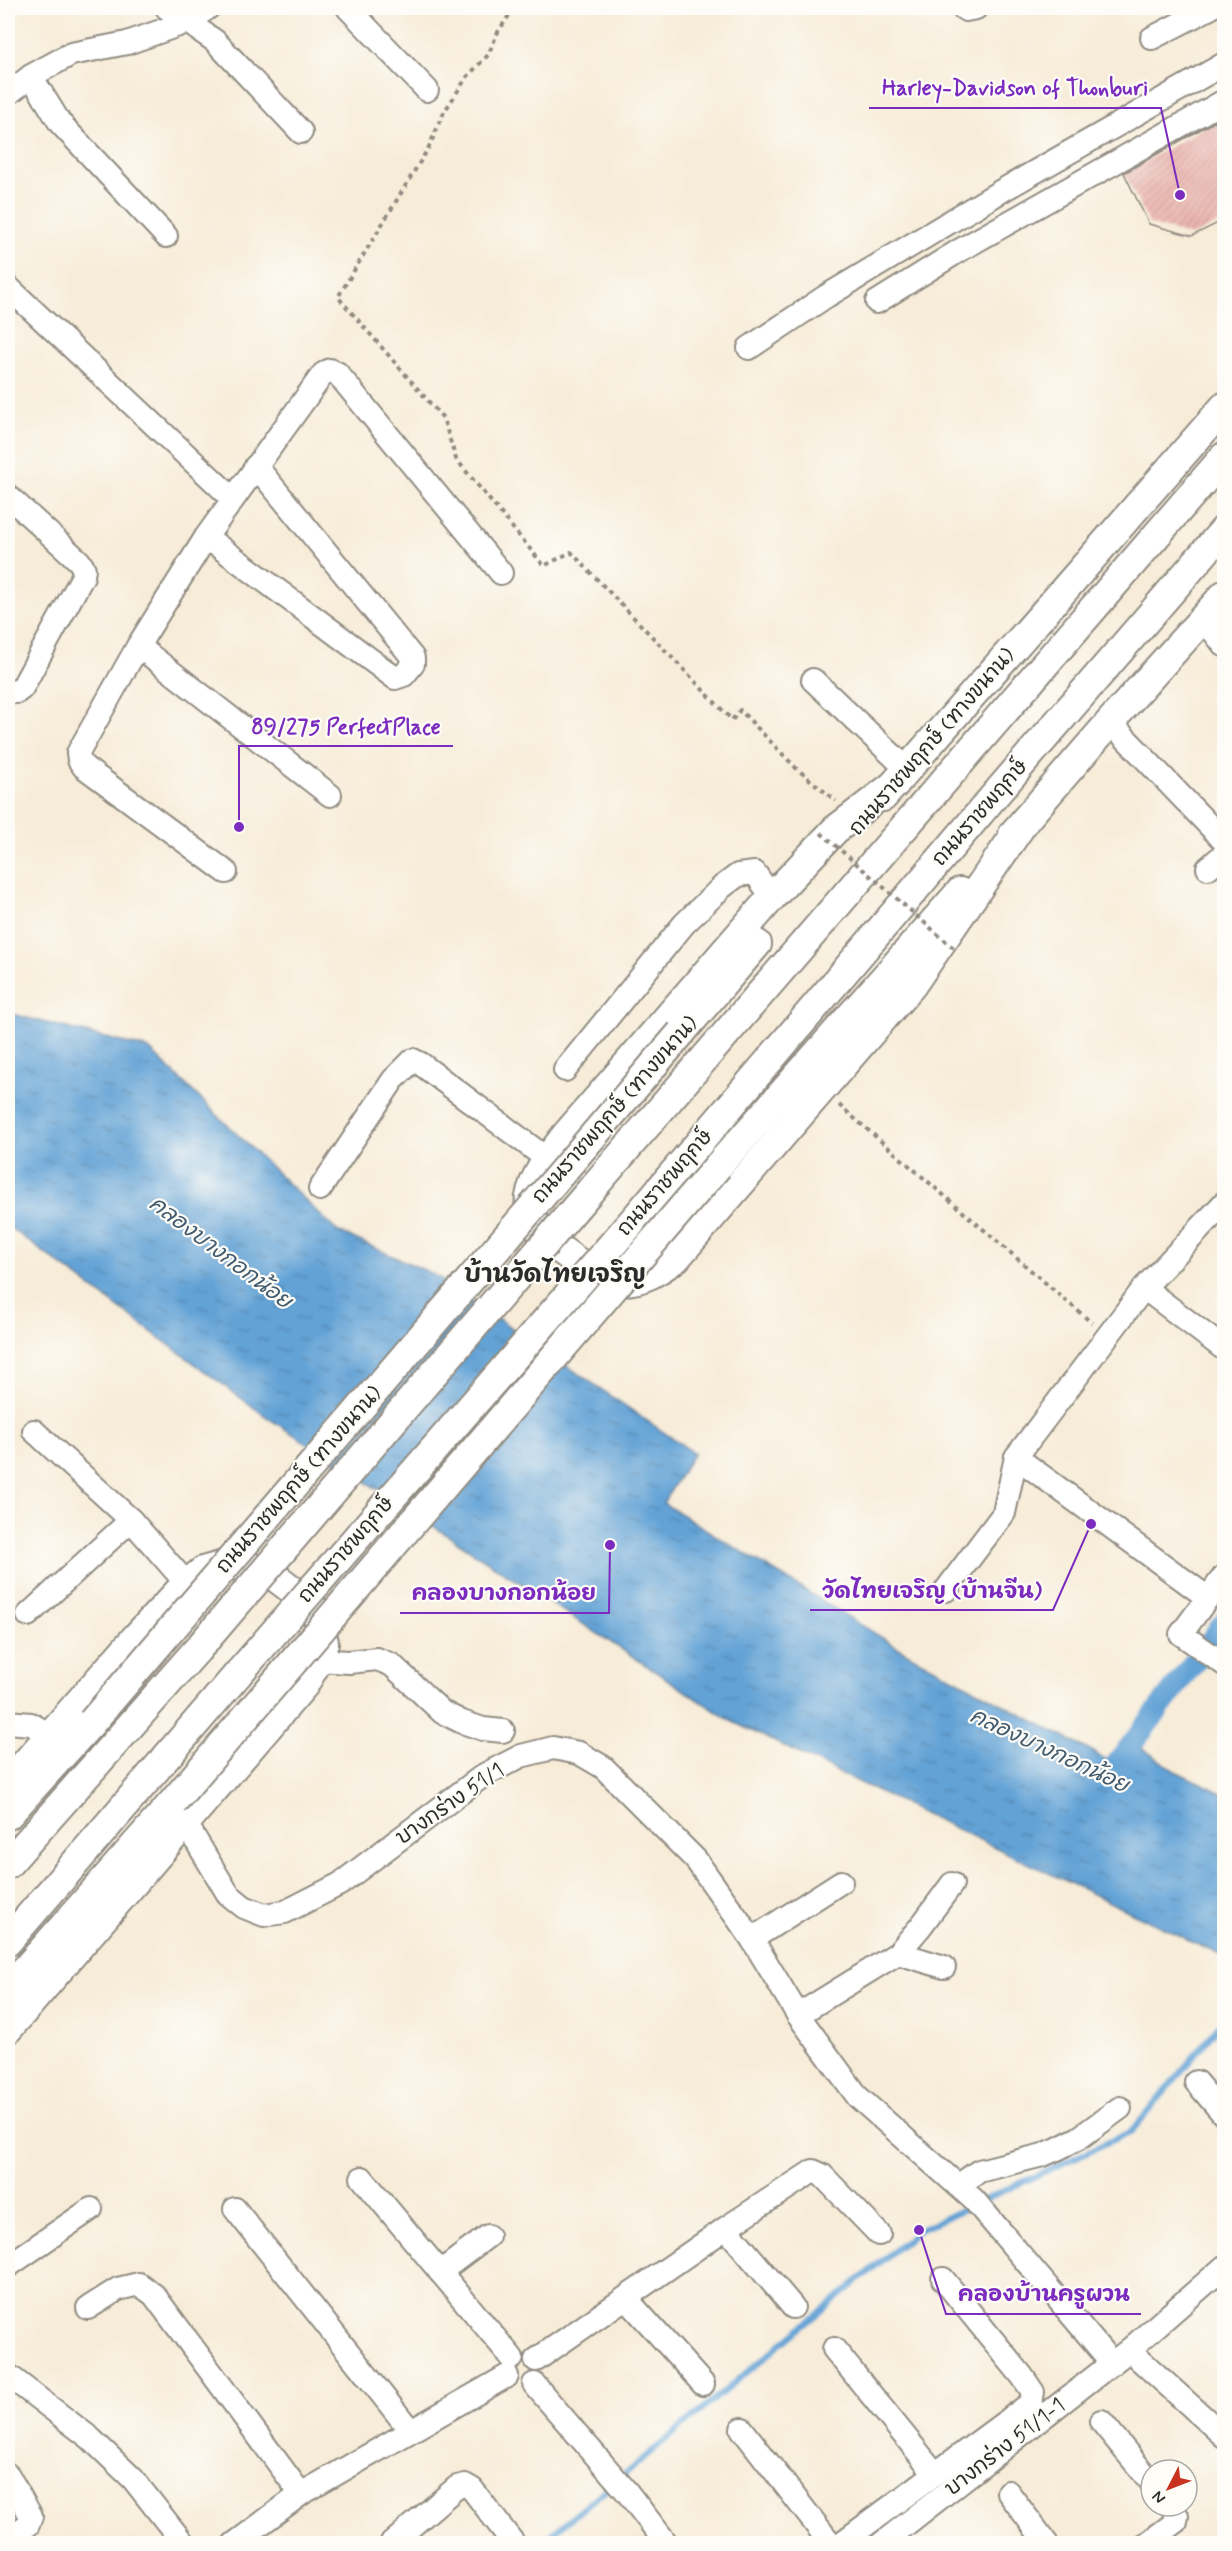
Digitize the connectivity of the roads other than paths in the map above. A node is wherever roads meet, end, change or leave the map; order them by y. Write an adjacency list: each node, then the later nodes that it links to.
1 (167, 8): 7 (street)
2 (208, 8): 7 (street)
3 (348, 8): 11 (street)
4 (963, 8): 5 (street)
5 (976, 8)
6 (1210, 8): 8 (street)
7 (187, 22): 10 (street); 14 (street)
8 (1152, 38)
9 (1224, 64): 18 (street)
10 (31, 76): 12 (street); 15 (street)
11 (427, 90)
12 (8, 94)
13 (1224, 101): 17 (street)
14 (301, 132)
15 (166, 236)
16 (8, 286): 22 (street)
17 (877, 302)
18 (749, 348)
19 (1224, 407): 34 (main road, ถนนราชพฤกษ์ (ทางขนาน))
20 (1224, 457): 62 (main road, bridge)
21 (256, 466): 22 (street); 25 (street); 26 (street)
22 (228, 494): 25 (street)
23 (8, 496): 32 (street)
24 (1224, 530): 66 (main road, ถนนราชพฤกษ์, bridge)
25 (206, 537): 30 (street)
26 (501, 573)
27 (1224, 595): 28 (main road)
28 (1203, 618): 29 (street); 33 (main road)
29 (1224, 645)
30 (138, 646): 35 (street); 38 (street)
31 (813, 680): 34 (street)
32 (8, 691)
33 (1110, 722): 36 (main road); 37 (street)
34 (901, 777): 39 (main road); 61 (main road, ถนนราชพฤกษ์ (ทางขนาน), bridge)
35 (330, 795)
36 (1026, 819): 41 (main road); 60 (main road, bridge)
37 (1224, 841)
38 (226, 872)
39 (772, 897): 40 (street); 41 (main road)
40 (565, 1070)
41 (547, 1159): 42 (street)
42 (320, 1189)
43 (1224, 1203): 44 (street)
44 (1144, 1288): 45 (street); 47 (street)
45 (1224, 1349)
46 (34, 1431): 48 (street)
47 (1016, 1457): 51 (street); 52 (street)
48 (130, 1520): 50 (street); 53 (street)
49 (1224, 1576): 52 (street)
50 (187, 1584): 54 (main road); 58 (main road)
51 (946, 1590)
52 (1208, 1598): 55 (street)
53 (28, 1615)
54 (318, 1660): 57 (street); 60 (main road)
55 (1220, 1661)
56 (8, 1722): 58 (street)
57 (503, 1731)
58 (50, 1735): 59 (main road)
59 (8, 1783)
60 (179, 1812): 65 (street, บางกร่าง 51/1); 69 (main road); 71 (main road)
61 (8, 1815)
62 (8, 1864)
63 (841, 1882): 65 (street)
64 (952, 1884): 67 (street)
65 (752, 1939): 70 (street, บางกร่าง 51/1)
66 (8, 1941)
67 (898, 1953): 68 (street); 70 (street)
68 (944, 1966)
69 (8, 1989)
70 (798, 2014): 76 (street, บางกร่าง 51/1)
71 (8, 2028)
72 (1196, 2082): 74 (street)
73 (1120, 2108): 76 (street)
74 (1224, 2115)
75 (362, 2178): 84 (street)
76 (974, 2200): 90 (street)
77 (91, 2208): 82 (street)
78 (235, 2209): 98 (street)
79 (726, 2228): 80 (street); 86 (street); 87 (street)
80 (879, 2234)
81 (488, 2236): 84 (street)
82 (8, 2266)
83 (1224, 2267): 90 (street, บางกร่าง 51/1-1)
84 (440, 2272): 92 (street)
85 (943, 2279): 101 (street)
86 (626, 2298): 91 (street); 95 (street)
87 (793, 2307)
88 (88, 2308): 104 (street)
89 (834, 2349): 101 (street)
90 (1120, 2357): 99 (street); 114 (street, บางกร่าง 51/1-1)
91 (536, 2360): 92 (street); 94 (street)
92 (510, 2367): 94 (street); 98 (street)
93 (8, 2375): 107 (street)
94 (534, 2384): 111 (street)
95 (703, 2384)
96 (1101, 2421): 100 (street)
97 (742, 2429): 112 (street)
98 (410, 2430): 104 (street)
99 (1224, 2436)
100 (1139, 2467)
101 (934, 2472): 113 (street)
102 (8, 2475): 106 (street)
103 (1008, 2492): 115 (street)
104 (301, 2494): 108 (street)
105 (1177, 2518): 116 (street)
106 (8, 2538)
107 (184, 2544)
108 (234, 2544)
109 (391, 2544): 110 (street)
110 (514, 2544)
111 (667, 2544)
112 (831, 2544)
113 (840, 2544)
114 (881, 2544)
115 (1047, 2544)
116 (1146, 2544)

